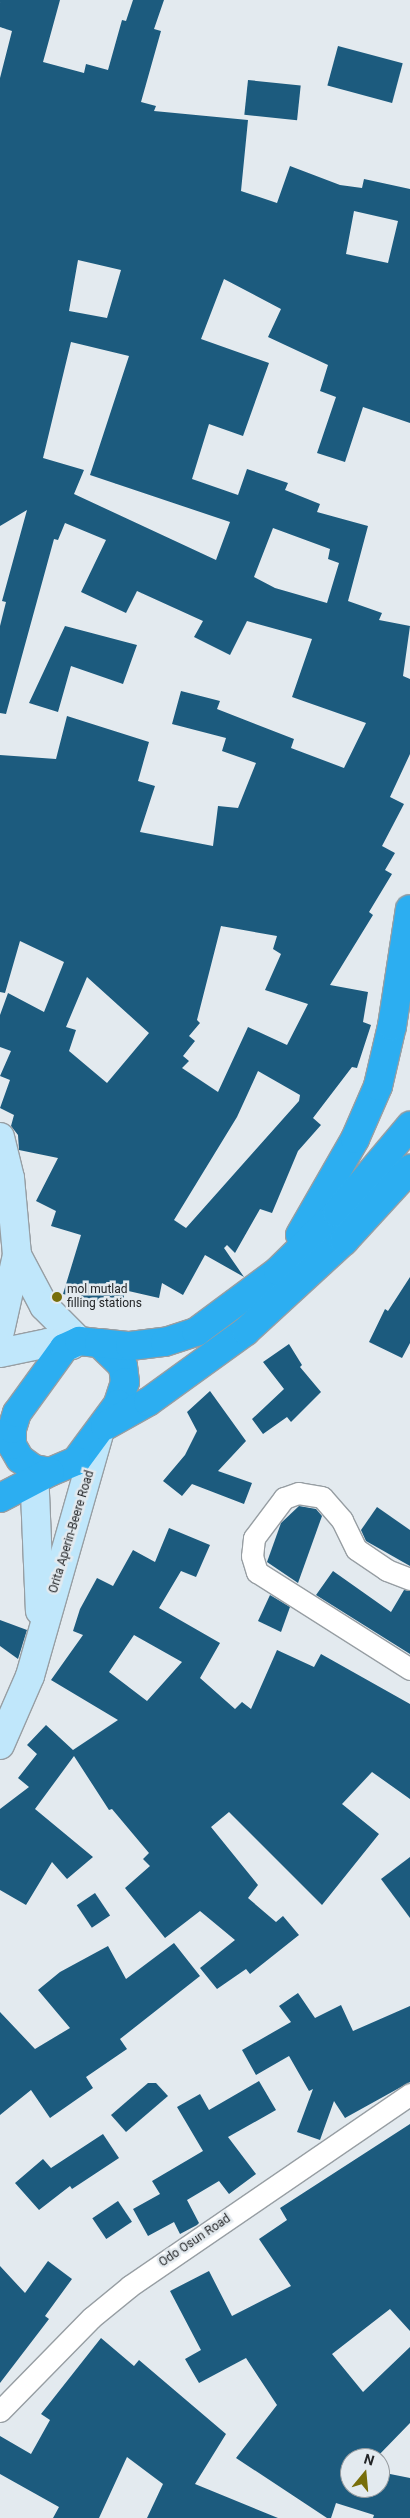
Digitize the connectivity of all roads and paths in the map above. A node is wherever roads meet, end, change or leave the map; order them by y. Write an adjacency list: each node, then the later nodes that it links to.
1 (410, 909): 6 (highway)
2 (410, 1126): 6 (highway)
3 (0, 1137): 5 (main road)
4 (410, 1169): 6 (highway)
5 (16, 1255): 7 (main road); 8 (main road)
6 (277, 1283): 8 (highway); 11 (highway)
7 (0, 1331)
8 (83, 1343): 9 (main road); 10 (highway); 11 (highway)
9 (0, 1353)
10 (6, 1427): 12 (highway)
11 (101, 1430): 12 (highway); 15 (main road, Orita Aperin-Beere Road)
12 (40, 1474): 13 (highway); 15 (main road, Orita Aperin-Beere Road)
13 (0, 1498)
14 (410, 1579): 16 (street)
15 (42, 1630): 17 (main road, Orita Aperin-Beere Road)
16 (410, 1668)
17 (0, 1745)
18 (410, 2094): 19 (street, Odo Osun Road)
19 (0, 2411)

